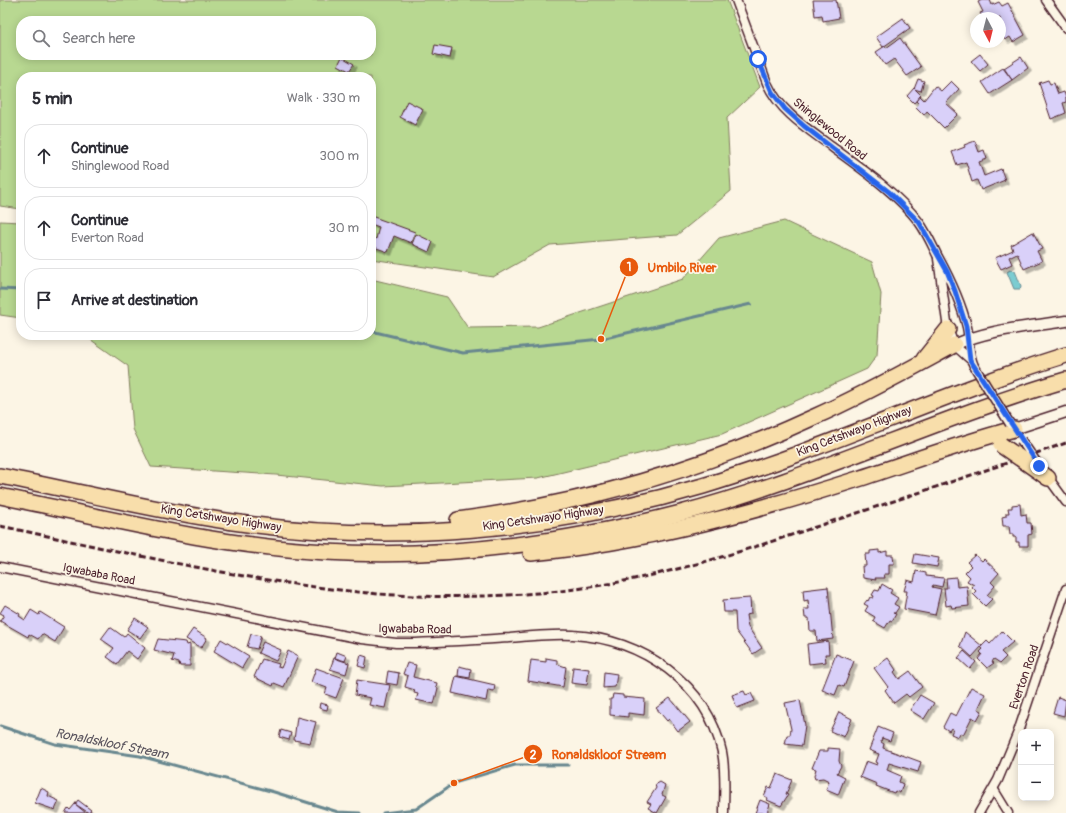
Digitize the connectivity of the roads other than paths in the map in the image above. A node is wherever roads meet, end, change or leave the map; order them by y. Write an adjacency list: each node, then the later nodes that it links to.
1 (736, 0): 4 (street, Shinglewood Road)
2 (1046, 0): 3 (street)
3 (1066, 28)
4 (938, 256): 6 (street, Shinglewood Road); 7 (street, Shinglewood Road)
5 (1066, 321): 7 (street)
6 (948, 329): 8 (street, Shinglewood Road); 10 (highway)
7 (969, 338): 8 (street); 11 (street, Shinglewood Road)
8 (954, 345): 10 (highway); 11 (street, Shinglewood Road)
9 (1066, 355): 20 (highway, King Cetshwayo Highway)
10 (920, 363): 20 (highway)
11 (972, 363): 14 (street, Shinglewood Road, bridge)
12 (1066, 380): 21 (highway, King Cetshwayo Highway)
13 (1066, 412): 14 (street)
14 (1012, 426): 15 (highway); 16 (street, bridge)
15 (980, 438): 16 (highway, bridge); 21 (highway)
16 (1041, 471): 19 (street)
17 (0, 476): 20 (highway, King Cetshwayo Highway)
18 (0, 496): 21 (highway, King Cetshwayo Highway)
19 (1066, 502)
20 (391, 533)
21 (414, 553)
22 (0, 567): 25 (street, Igwababa Road)
23 (1066, 588): 24 (street, Everton Road)
24 (994, 790): 26 (street, Everton Road); 27 (street)
25 (724, 813)
26 (979, 813)
27 (1008, 813)

